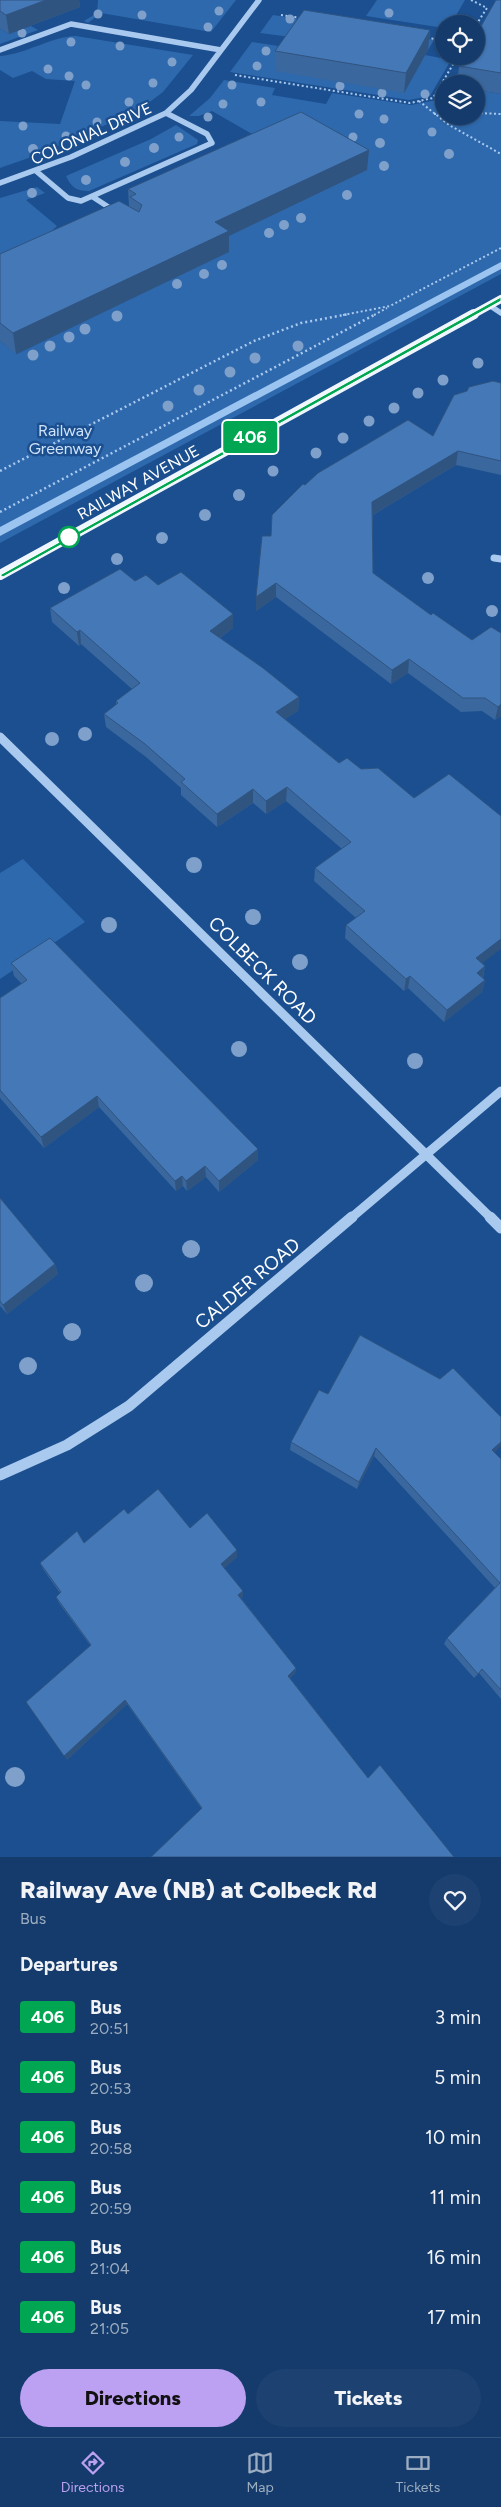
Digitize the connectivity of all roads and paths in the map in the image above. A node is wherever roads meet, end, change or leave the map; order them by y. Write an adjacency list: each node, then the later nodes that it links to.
1 (259, 0): 9 (street, COLONIAL DRIVE)
2 (471, 0): 4 (path)
3 (279, 15): 5 (path)
4 (482, 15)
5 (308, 19)
6 (424, 37): 7 (path)
7 (435, 39)
8 (0, 50): 9 (street)
9 (221, 50): 13 (street, COLONIAL DRIVE)
10 (453, 65): 12 (path)
11 (234, 75): 12 (path)
12 (419, 101): 15 (path)
13 (166, 113): 18 (street, COLONIAL DRIVE); 20 (lane)
14 (485, 113): 16 (path)
15 (433, 114): 17 (path)
16 (501, 114)
17 (501, 154)
18 (36, 171): 19 (street, COLONIAL DRIVE); 20 (lane)
19 (0, 183)
20 (94, 197): 21 (street)
21 (123, 217)
22 (501, 248): 25 (path)
23 (501, 299): 24 (main road, RAILWAY AVENUE)
24 (490, 305): 26 (lane); 29 (main road, RAILWAY AVENUE)
25 (390, 306): 27 (path); 28 (path)
26 (501, 312)
27 (0, 471)
28 (0, 512)
29 (0, 575)
30 (0, 737): 32 (street, COLBECK ROAD)
31 (501, 1092): 32 (street, CALDER ROAD)
32 (426, 1155): 33 (street, COLBECK ROAD); 34 (street, CALDER ROAD)
33 (501, 1228)
34 (0, 1475)

